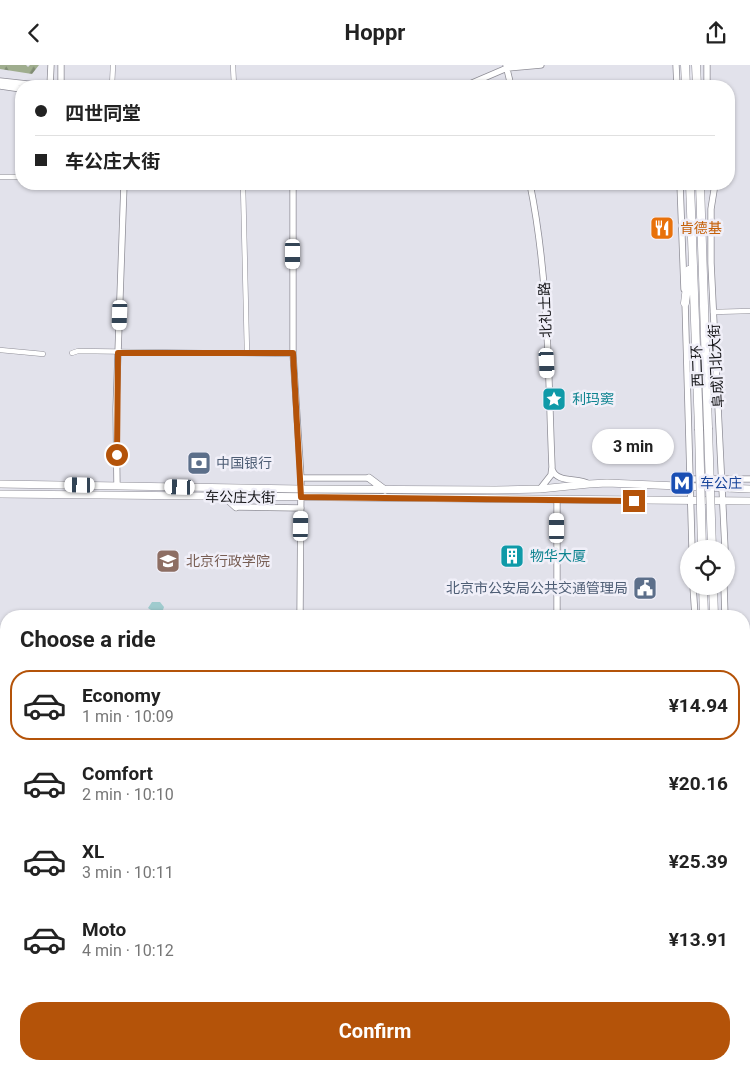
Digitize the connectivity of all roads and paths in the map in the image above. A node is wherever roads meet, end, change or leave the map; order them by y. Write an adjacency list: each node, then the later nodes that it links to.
1 (50, 65): 11 (street)
2 (61, 65): 12 (street)
3 (113, 65): 13 (street)
4 (233, 65): 14 (street)
5 (541, 65): 10 (street)
6 (676, 65): 17 (street)
7 (685, 65): 18 (highway)
8 (707, 65): 20 (street)
9 (696, 66): 19 (highway)
10 (507, 67): 15 (street); 16 (street)
11 (50, 80)
12 (61, 80)
13 (112, 80)
14 (234, 80)
15 (478, 80)
16 (510, 80)
17 (677, 80)
18 (686, 80)
19 (697, 80)
20 (707, 80)
21 (0, 81): 22 (street)
22 (15, 83)
23 (0, 86): 24 (street)
24 (15, 88)
25 (0, 177): 26 (street)
26 (15, 177)
27 (124, 190): 42 (street)
28 (243, 190): 43 (street)
29 (293, 190): 44 (street)
30 (531, 190): 46 (street, 北礼士路)
31 (680, 190): 36 (street, 阜成门北大街)
32 (690, 190): 35 (highway, 西二环)
33 (700, 190): 45 (highway, 西二环)
34 (714, 190): 38 (street, 阜成门北大街)
35 (692, 245): 36 (highway); 45 (highway, 西二环)
36 (685, 303): 51 (street, 阜成门北大街)
37 (750, 311): 38 (street)
38 (713, 312): 49 (street, 阜成门北大街)
39 (0, 350): 40 (street)
40 (43, 353)
41 (72, 353): 42 (street)
42 (118, 353): 43 (street); 54 (street)
43 (247, 353): 44 (street)
44 (293, 353): 47 (street)
45 (704, 429): 69 (highway, 西二环, bridge); 70 (highway, 西二环, bridge)
46 (552, 467): 53 (street); 56 (street)
47 (301, 478): 48 (street); 59 (street)
48 (369, 479): 58 (main road)
49 (722, 479): 50 (street); 51 (street); 55 (street, 阜成门北大街)
50 (750, 479)
51 (690, 482): 53 (main road, 车公庄大街); 55 (main road, 车公庄大街); 63 (street, 阜成门北大街)
52 (0, 484): 54 (main road, 车公庄大街)
53 (589, 484): 56 (main road, 车公庄大街)
54 (117, 485): 59 (main road, 车公庄大街)
55 (722, 488): 57 (main road, 车公庄大街); 64 (street, 阜成门北大街)
56 (540, 489): 58 (main road, 车公庄大街)
57 (750, 489)
58 (385, 490): 59 (main road, 车公庄大街)
59 (301, 493): 61 (main road, 车公庄大街); 62 (main road, 车公庄大街); 67 (street)
60 (0, 494): 61 (main road, 车公庄大街)
61 (225, 497): 66 (main road)
62 (557, 499): 63 (main road, 车公庄大街); 77 (street)
63 (690, 501): 64 (main road, 车公庄大街); 68 (street, 阜成门北大街)
64 (723, 501): 65 (main road, 车公庄大街); 71 (street, 阜成门北大街)
65 (750, 501)
66 (236, 507): 67 (street)
67 (301, 508): 76 (street)
68 (692, 540)
69 (702, 540)
70 (711, 540)
71 (725, 540)
72 (694, 595): 78 (street)
73 (703, 595): 79 (highway)
74 (713, 595): 80 (highway)
75 (724, 595): 81 (street)
76 (300, 610)
77 (557, 610)
78 (695, 610)
79 (704, 610)
80 (714, 610)
81 (725, 610)

